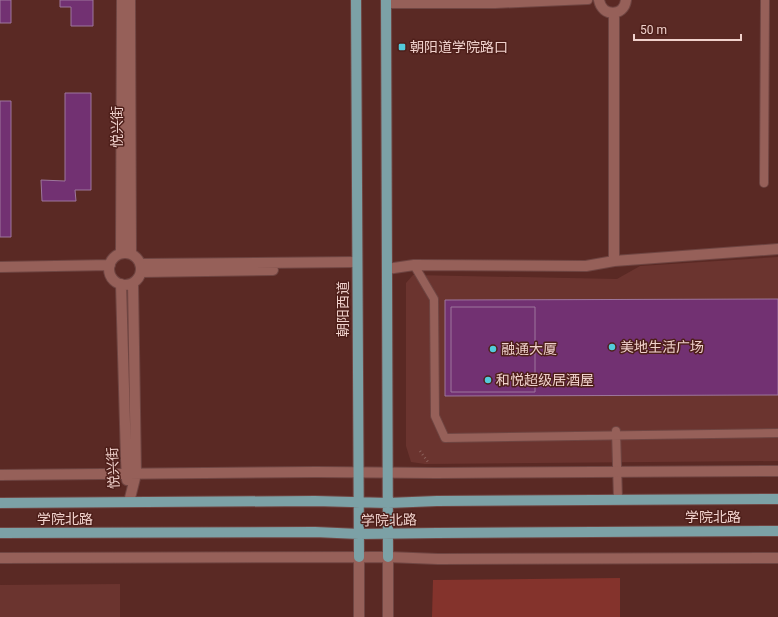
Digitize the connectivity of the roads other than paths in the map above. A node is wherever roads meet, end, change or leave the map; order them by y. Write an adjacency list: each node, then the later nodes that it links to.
1 (122, 0): 12 (street, 悦兴街)
2 (130, 0): 12 (street, 悦兴街)
3 (356, 0): 15 (main road, 朝阳西道)
4 (588, 0): 8 (lane)
5 (599, 0): 9 (street)
6 (626, 0): 9 (street)
7 (765, 0): 10 (lane)
8 (386, 2): 19 (main road)
9 (614, 13): 13 (street)
10 (764, 183)
11 (778, 249): 13 (street)
12 (126, 254): 17 (street); 18 (street)
13 (614, 261): 14 (street)
14 (414, 265): 19 (street); 24 (lane)
15 (357, 266): 18 (street); 28 (main road, 朝阳西道)
16 (0, 267): 17 (street)
17 (110, 268): 20 (street); 22 (street)
18 (141, 268): 21 (street)
19 (387, 269): 29 (main road)
20 (0, 273)
21 (132, 283): 22 (street); 30 (street, 悦兴街)
22 (121, 284): 30 (street, 悦兴街)
23 (778, 428): 24 (lane)
24 (616, 433): 25 (lane); 27 (lane)
25 (778, 433)
26 (778, 471): 27 (street)
27 (617, 472): 29 (street); 33 (lane)
28 (358, 473): 29 (street); 30 (street); 35 (main road, 朝阳西道)
29 (388, 473): 37 (main road)
30 (132, 474): 31 (street); 34 (street, 悦兴街)
31 (0, 475)
32 (778, 499): 33 (main road, 学院北路)
33 (618, 500): 37 (main road, 学院北路)
34 (129, 502): 35 (main road, 学院北路); 36 (main road, 学院北路)
35 (359, 502): 37 (main road, 学院北路); 40 (main road, 朝阳西道)
36 (0, 503)
37 (388, 503): 41 (main road)
38 (778, 531): 41 (main road, 学院北路)
39 (0, 533): 40 (main road, 学院北路)
40 (359, 534): 41 (main road, 学院北路); 42 (main road, 朝阳西道)
41 (388, 534): 43 (main road)
42 (359, 557): 43 (street); 44 (street); 46 (street, 朝阳西道)
43 (388, 557): 45 (street); 47 (street)
44 (0, 558)
45 (778, 558)
46 (359, 617)
47 (388, 617)

